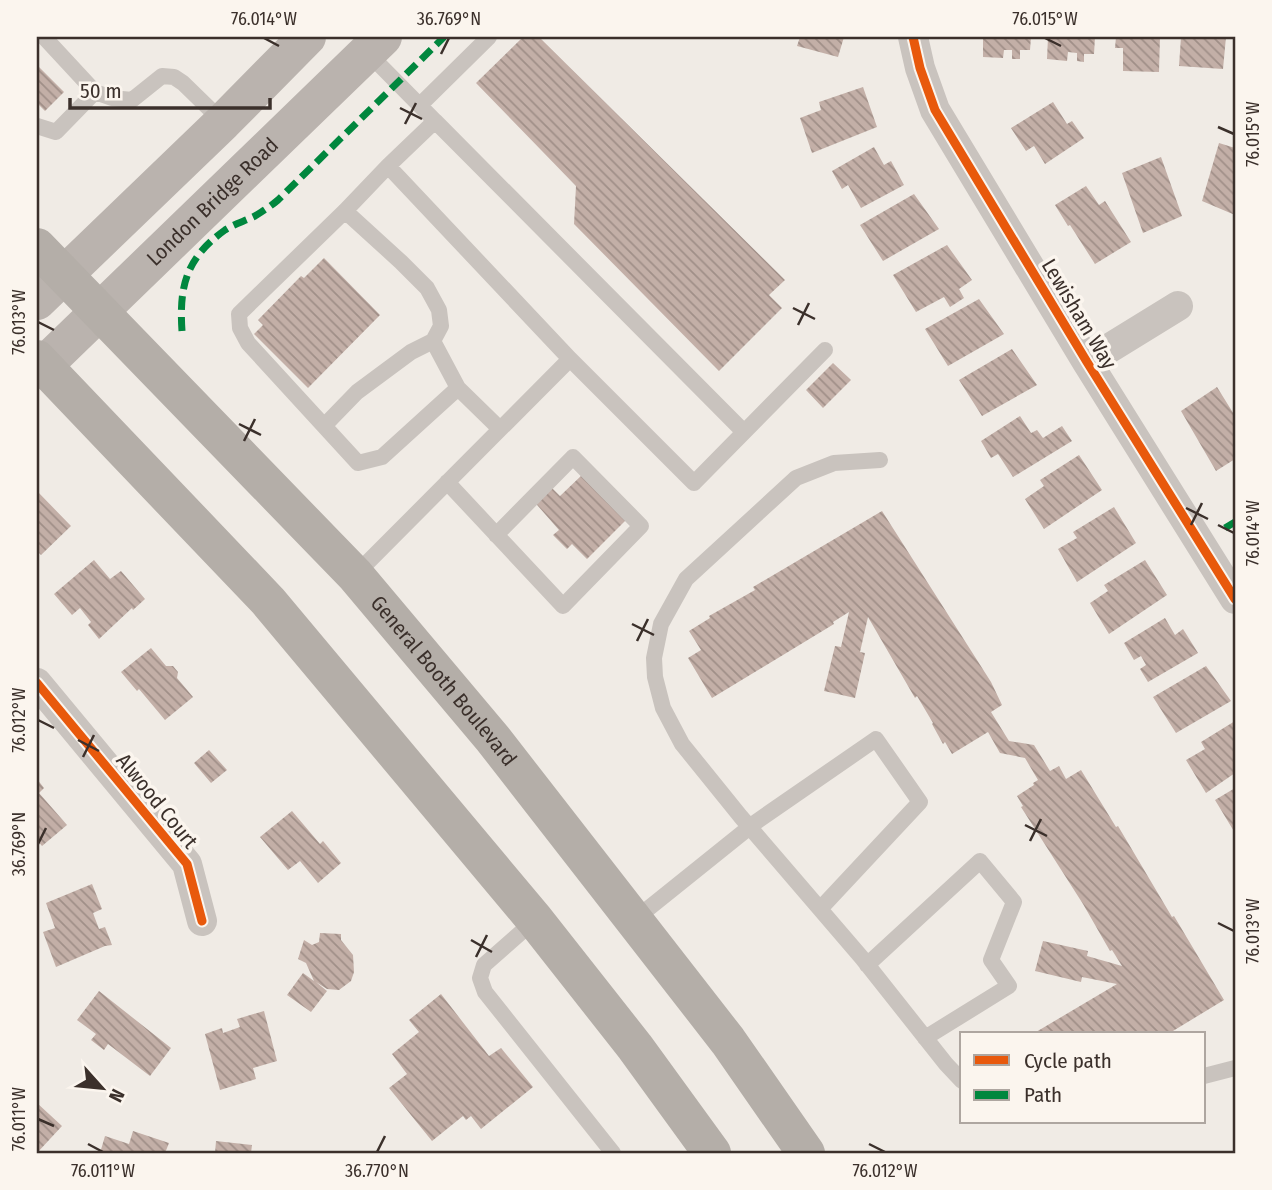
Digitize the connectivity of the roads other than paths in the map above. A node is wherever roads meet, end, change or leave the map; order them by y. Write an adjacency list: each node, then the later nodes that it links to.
1 (44, 37): 6 (lane)
2 (307, 37): 9 (main road)
3 (489, 37): 7 (lane)
4 (914, 37): 21 (street, Lewisham Way)
5 (375, 45): 7 (lane); 17 (main road, London Bridge Road)
6 (95, 92): 9 (lane); 10 (lane)
7 (420, 105): 8 (lane)
8 (435, 121): 11 (lane); 26 (lane)
9 (223, 122): 14 (main road)
10 (37, 125)
11 (388, 166): 12 (lane); 20 (lane)
12 (345, 211): 18 (lane); 24 (lane)
13 (37, 247): 14 (highway, General Booth Boulevard)
14 (64, 275): 15 (main road); 17 (highway, General Booth Boulevard)
15 (37, 301)
16 (1178, 306): 21 (street)
17 (100, 312): 22 (main road, London Bridge Road); 30 (highway, General Booth Boulevard)
18 (433, 341): 23 (lane); 24 (lane)
19 (825, 350): 26 (lane)
20 (570, 359): 25 (lane); 26 (lane)
21 (1087, 362): 31 (street, Lewisham Way)
22 (40, 363): 35 (highway)
23 (458, 388): 24 (lane); 25 (lane)
24 (324, 426)
25 (500, 429): 28 (lane)
26 (744, 432)
27 (880, 460): 33 (lane)
28 (447, 482): 29 (lane); 30 (lane)
29 (496, 534): 29 (lane)
30 (355, 575): 36 (highway, General Booth Boulevard)
31 (1235, 599)
32 (37, 683): 37 (street, Alwood Court)
33 (750, 827): 34 (lane); 34 (lane); 36 (lane)
34 (820, 909): 38 (lane)
35 (535, 920): 43 (lane); 44 (highway)
36 (634, 920): 45 (highway, General Booth Boulevard)
37 (202, 921)
38 (867, 965): 39 (lane); 39 (lane)
39 (925, 1038): 42 (lane)
40 (1235, 1068): 41 (lane)
41 (1206, 1075)
42 (960, 1079)
43 (613, 1153)
44 (712, 1153)
45 (806, 1153)

